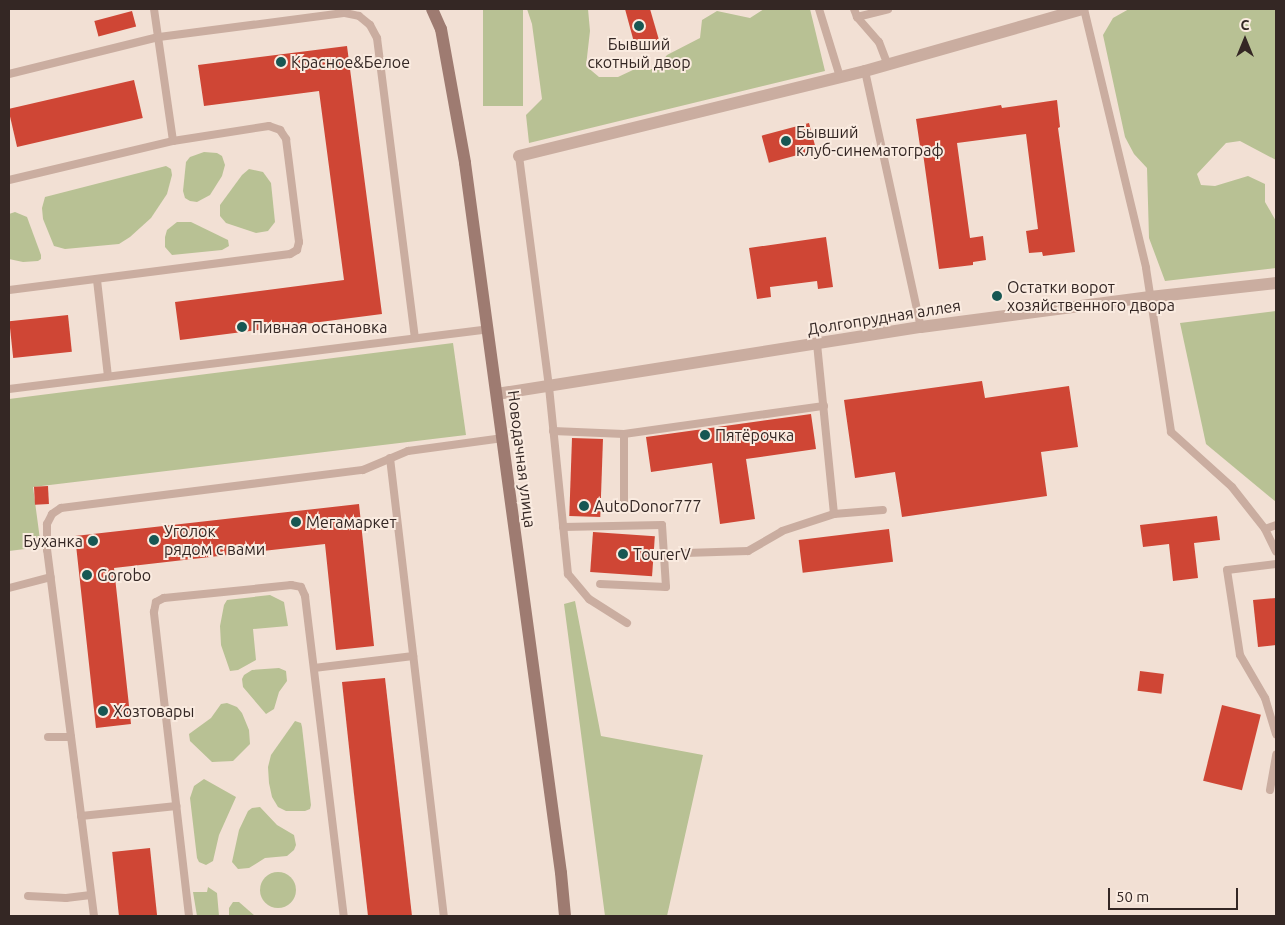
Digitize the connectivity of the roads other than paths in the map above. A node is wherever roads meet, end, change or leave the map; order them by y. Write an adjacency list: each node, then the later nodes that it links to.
1 (154, 9): 8 (lane)
2 (432, 9): 21 (street, Новодачная улица)
3 (819, 9): 12 (lane)
4 (854, 9): 7 (lane)
5 (888, 9): 7 (lane)
6 (1083, 9): 9 (street); 19 (lane)
7 (857, 17): 9 (lane)
8 (159, 37): 11 (lane); 13 (lane); 22 (lane)
9 (888, 65): 10 (street)
10 (865, 71): 12 (street); 20 (lane)
11 (9, 74)
12 (840, 77): 14 (street)
13 (173, 141): 15 (lane); 16 (lane)
14 (519, 156): 25 (lane)
15 (9, 180)
16 (97, 280): 18 (lane); 24 (lane)
17 (1276, 283): 19 (street, Долгопрудная аллея)
18 (9, 290)
19 (1150, 296): 20 (street, Долгопрудная аллея); 38 (lane)
20 (921, 327): 23 (street, Долгопрудная аллея)
21 (488, 329): 22 (lane); 27 (street, Новодачная улица)
22 (415, 338): 24 (lane)
23 (818, 343): 25 (street, Долгопрудная аллея); 28 (lane)
24 (108, 376): 26 (lane)
25 (548, 387): 27 (street, Долгопрудная аллея); 29 (lane)
26 (9, 389)
27 (497, 394): 31 (street, Новодачная улица)
28 (824, 406): 30 (lane); 35 (lane)
29 (553, 431): 30 (lane); 37 (lane)
30 (624, 434): 33 (lane)
31 (503, 438): 32 (lane); 61 (street, Новодачная улица)
32 (390, 458): 42 (lane); 46 (lane)
33 (624, 501)
34 (883, 510): 35 (lane)
35 (834, 514): 40 (lane)
36 (1276, 525): 38 (lane)
37 (563, 527): 43 (lane); 45 (lane)
38 (1265, 529): 39 (lane)
39 (1276, 552)
40 (685, 553)
41 (1276, 564): 48 (lane)
42 (51, 577): 44 (lane); 49 (lane)
43 (600, 584)
44 (9, 588)
45 (628, 623)
46 (413, 656): 47 (lane); 60 (lane)
47 (314, 668): 53 (lane); 59 (lane)
48 (1276, 734)
49 (71, 737): 50 (lane); 54 (lane)
50 (48, 738)
51 (1276, 755): 52 (lane)
52 (1270, 790)
53 (176, 806): 54 (lane); 58 (lane)
54 (81, 816): 55 (lane)
55 (91, 895): 56 (lane); 57 (lane)
56 (28, 896)
57 (94, 916)
58 (188, 916)
59 (344, 916)
60 (444, 916)
61 (565, 916)

